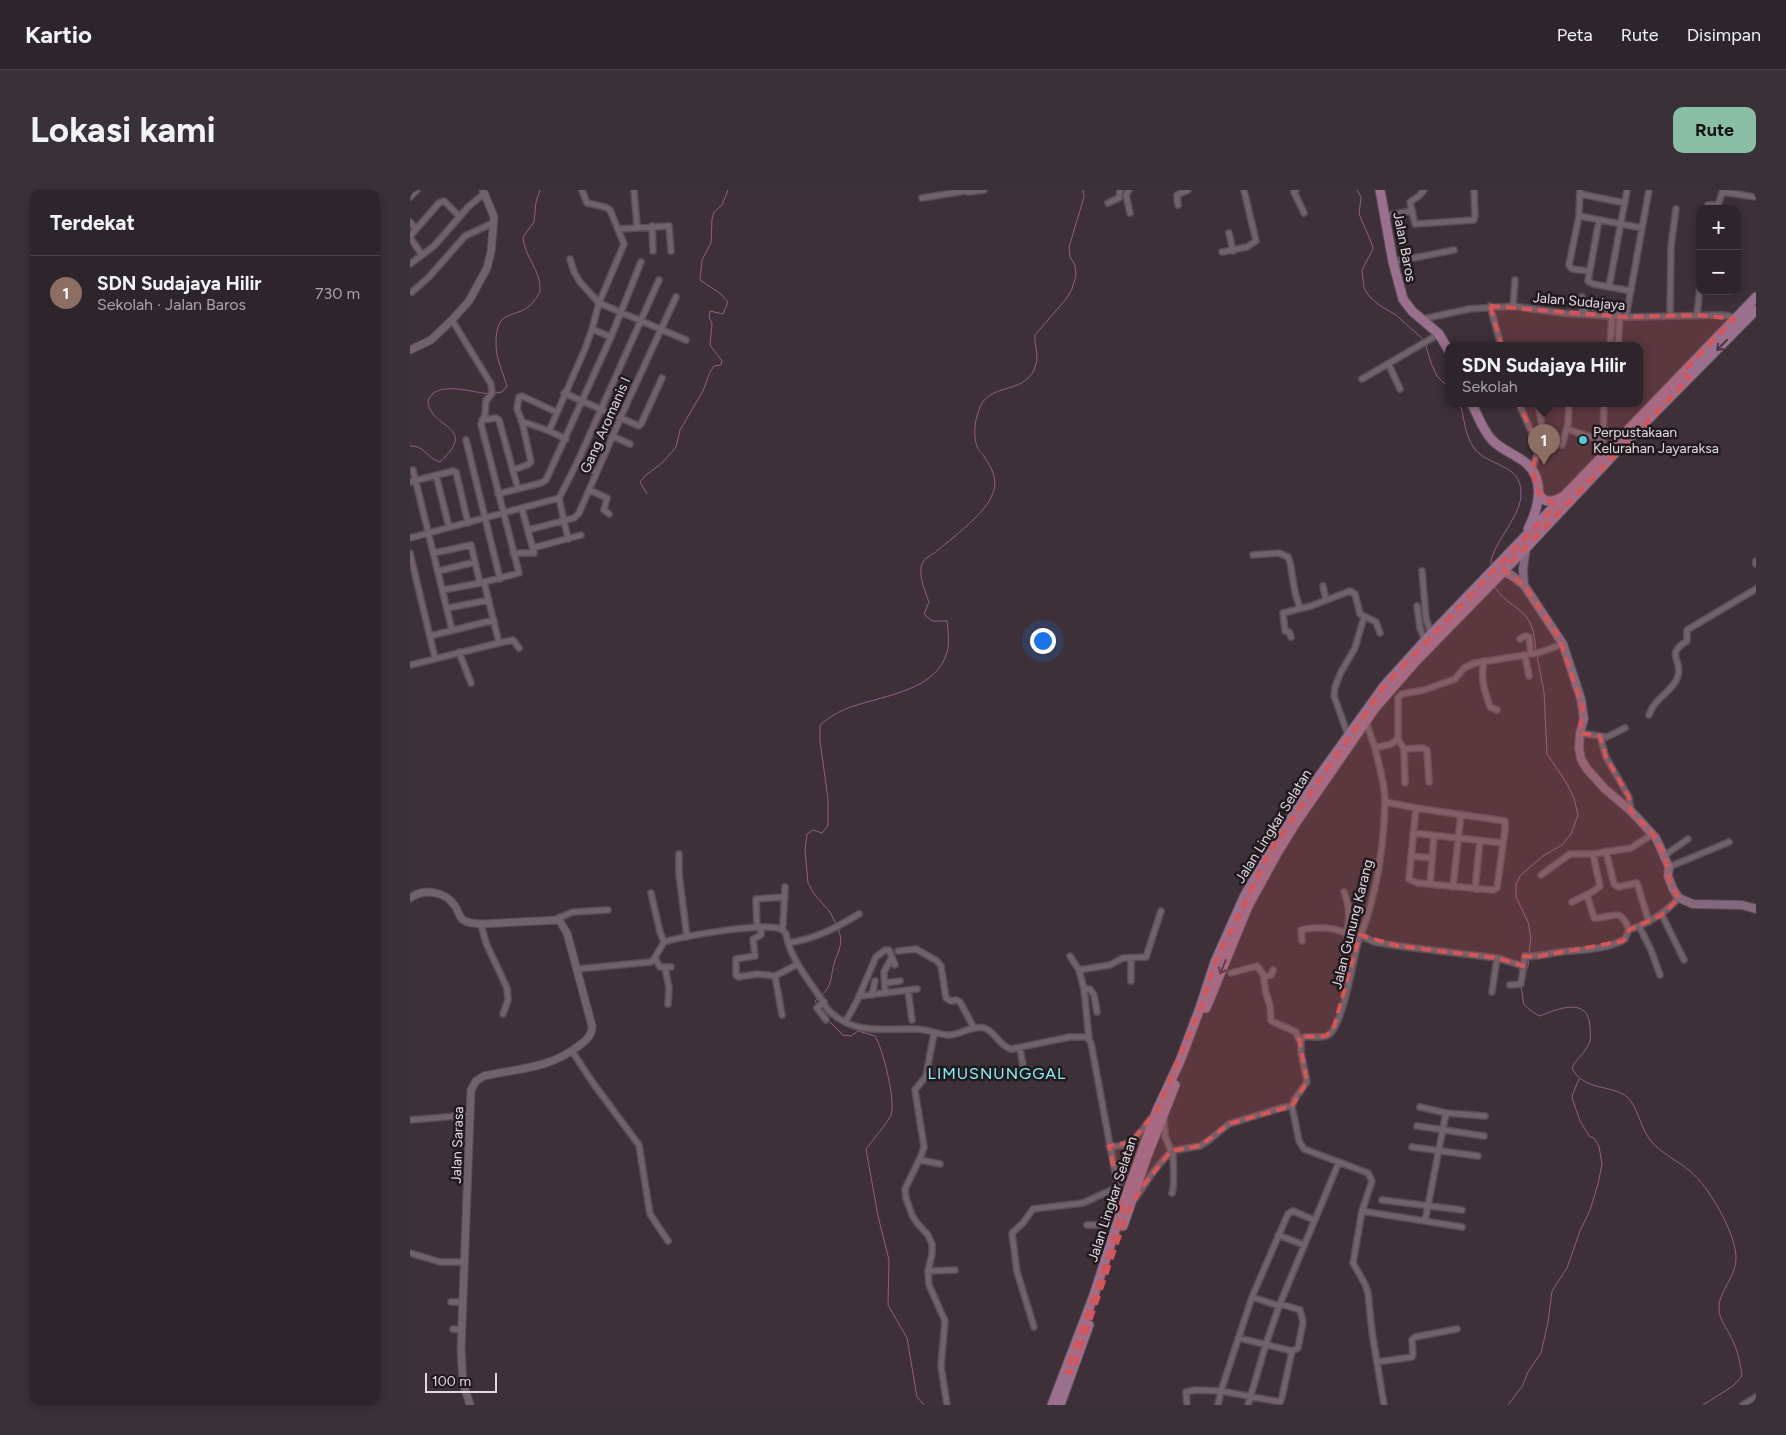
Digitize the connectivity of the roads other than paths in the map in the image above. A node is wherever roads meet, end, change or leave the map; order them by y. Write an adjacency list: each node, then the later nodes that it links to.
1 (417, 190): 20 (street)
2 (582, 190): 41 (street)
3 (634, 190): 39 (street)
4 (927, 190): 5 (street)
5 (965, 190): 6 (street)
6 (984, 190)
7 (1120, 190): 22 (street)
8 (1129, 190): 28 (street)
9 (1188, 190): 25 (street)
10 (1244, 190): 43 (street)
11 (1296, 190): 29 (street)
12 (1380, 190): 31 (main road, Jalan Baros)
13 (1424, 190): 27 (street)
14 (1474, 190): 27 (street)
15 (1627, 190): 23 (street)
16 (1650, 190): 40 (street)
17 (1723, 191): 21 (street); 24 (street)
18 (484, 192): 30 (street); 35 (street)
19 (1580, 192): 23 (street); 32 (street)
20 (411, 196)
21 (1756, 196)
22 (1108, 203)
23 (1625, 203): 36 (street)
24 (1718, 205)
25 (1178, 206)
26 (1676, 209): 68 (street)
27 (1411, 211): 31 (street)
28 (1130, 213)
29 (1304, 213)
30 (460, 216): 38 (street); 48 (street)
31 (1385, 216): 51 (main road, Jalan Baros)
32 (1579, 216): 33 (street); 53 (street)
33 (1599, 220): 36 (street); 53 (street)
34 (410, 222): 38 (street)
35 (493, 223): 58 (street); 75 (street)
36 (1620, 224): 40 (street); 56 (street)
37 (652, 226): 39 (street); 45 (street); 46 (street)
38 (416, 228): 48 (street)
39 (638, 228): 41 (street)
40 (1642, 228): 57 (street)
41 (619, 229): 63 (street)
42 (1229, 233): 43 (street)
43 (1233, 250): 47 (street)
44 (1454, 250): 51 (street)
45 (653, 251)
46 (671, 251)
47 (1222, 252)
48 (422, 255): 52 (street)
49 (570, 259): 63 (street)
50 (641, 262): 66 (street)
51 (1392, 262): 73 (main road, Jalan Baros)
52 (410, 264)
53 (1589, 271): 56 (street)
54 (660, 280): 76 (street)
55 (1515, 280): 65 (street)
56 (1609, 287): 57 (street)
57 (1631, 291): 72 (street)
58 (412, 292)
59 (1699, 295): 69 (street)
60 (676, 297): 78 (street, Gang Aromanis I)
61 (1582, 297): 67 (street)
62 (1756, 298): 74 (main road)
63 (599, 303): 66 (street); 77 (street)
64 (1490, 306): 65 (street, Jalan Sudajaya); 73 (street, Jalan Sudajaya); 82 (street)
65 (1513, 306): 67 (street, Jalan Sudajaya)
66 (620, 312): 76 (street); 80 (street)
67 (1583, 314): 71 (street, Jalan Sudajaya); 72 (street)
68 (1670, 315): 69 (street, Jalan Sudajaya); 72 (street, Jalan Sudajaya)
69 (1697, 315): 74 (street, Jalan Sudajaya)
70 (1754, 315): 88 (main road, one-way to 88)
71 (1612, 316): 72 (street, Jalan Sudajaya); 83 (street)
72 (1623, 316): 84 (street)
73 (1423, 319): 79 (main road, Jalan Baros)
74 (1734, 319): 88 (main road)
75 (452, 320): 86 (street); 102 (street)
76 (640, 321): 78 (street); 99 (street)
77 (592, 329): 80 (street); 92 (street)
78 (661, 329): 81 (street); 101 (street, Gang Aromanis I)
79 (1439, 334): 85 (main road, Jalan Baros); 87 (street)
80 (611, 337): 93 (street)
81 (686, 340)
82 (1500, 342)
83 (1610, 342)
84 (1619, 342)
85 (1445, 344)
86 (410, 350)
87 (1389, 365): 90 (street); 91 (street)
88 (1687, 375): 124 (main road, Jalan Lingkar Selatan)
89 (662, 378): 101 (street)
90 (1362, 379)
91 (1400, 389)
92 (564, 393): 93 (street); 100 (street)
93 (582, 402): 99 (street); 107 (street)
94 (1474, 407): 113 (main road)
95 (1520, 407): 111 (street)
96 (1539, 407): 111 (street)
97 (1569, 407): 104 (street)
98 (1604, 407): 104 (street)
99 (601, 410): 101 (street); 112 (street)
100 (556, 412): 103 (street); 105 (street)
101 (620, 418): 106 (street, Gang Aromanis I)
102 (482, 420): 115 (street); 121 (street)
103 (521, 421): 105 (street); 115 (street)
104 (1567, 429): 110 (street)
105 (549, 430): 107 (street)
106 (612, 436): 109 (street); 116 (street, Gang Aromanis I)
107 (566, 439): 119 (street)
108 (466, 440): 128 (street)
109 (630, 444)
110 (1562, 445)
111 (1539, 446): 113 (street)
112 (576, 463): 116 (street); 123 (street)
113 (1532, 469): 122 (main road)
114 (413, 470): 118 (street)
115 (513, 470): 119 (street)
116 (596, 472): 120 (street, Gang Aromanis I)
117 (436, 475): 118 (street); 130 (street); 131 (street)
118 (413, 482): 133 (street)
119 (518, 489): 121 (street)
120 (589, 490): 127 (street); 129 (street, Gang Aromanis I)
121 (498, 494): 126 (street)
122 (1539, 494): 124 (main road); 137 (main road)
123 (559, 498): 125 (street); 129 (street)
124 (1567, 500): 137 (main road, Jalan Lingkar Selatan)
125 (522, 509): 126 (street); 132 (street)
126 (503, 514): 128 (street); 141 (street)
127 (609, 514)
128 (485, 519): 130 (street); 147 (street)
129 (564, 520): 132 (street, Gang Aromanis I); 136 (street)
130 (468, 523): 131 (street)
131 (449, 527): 133 (street)
132 (528, 530): 138 (street)
133 (429, 532): 135 (street); 140 (street)
134 (581, 535): 136 (street)
135 (410, 538)
136 (568, 539): 138 (street)
137 (1524, 544): 146 (main road, Jalan Lingkar Selatan); 149 (main road); 164 (main road, Jalan Lingkar Selatan)
138 (533, 548): 141 (street)
139 (410, 553): 162 (street)
140 (434, 553): 143 (street); 144 (street)
141 (513, 553): 147 (street)
142 (1253, 555): 157 (street)
143 (476, 562): 144 (street); 148 (street)
144 (439, 571): 152 (street)
145 (1422, 571): 164 (street)
146 (1500, 575): 149 (main road); 175 (main road, Jalan Lingkar Selatan)
147 (500, 579): 148 (street)
148 (482, 583): 152 (street); 153 (street)
149 (1524, 585): 167 (main road)
150 (1323, 586): 154 (street)
151 (1756, 589): 179 (street)
152 (443, 590): 156 (street)
153 (489, 600): 156 (street); 159 (street)
154 (1326, 600): 157 (street); 158 (street)
155 (1417, 606): 164 (street)
156 (448, 608): 160 (street)
157 (1300, 609): 163 (street)
158 (1364, 617): 161 (street); 183 (street)
159 (494, 620): 160 (street); 166 (street)
160 (452, 630): 162 (street)
161 (1380, 633)
162 (430, 636): 171 (street)
163 (1291, 637)
164 (1428, 638): 183 (main road, Jalan Lingkar Selatan)
165 (1520, 639): 170 (street)
166 (499, 643): 168 (street); 169 (street)
167 (1563, 644): 170 (street); 182 (main road)
168 (519, 648)
169 (459, 652): 171 (street); 176 (street)
170 (1532, 654): 172 (street); 174 (street)
171 (435, 658): 173 (street)
172 (1484, 661): 177 (street); 178 (street)
173 (410, 665)
174 (1529, 676)
175 (1398, 681): 177 (street); 180 (main road, Jalan Lingkar Selatan)
176 (471, 683)
177 (1402, 694): 185 (street)
178 (1497, 710)
179 (1649, 714)
180 (1366, 722): 186 (street, Jalan Gunung Karang); 203 (main road, Jalan Lingkar Selatan)
181 (1625, 728): 184 (street)
182 (1580, 733): 184 (street); 192 (main road)
183 (1348, 735): 203 (main road, Jalan Lingkar Selatan)
184 (1600, 736): 192 (street)
185 (1398, 739): 186 (street); 187 (street)
186 (1375, 748): 190 (street, Jalan Gunung Karang)
187 (1404, 749): 188 (street); 189 (street)
188 (1429, 782)
189 (1405, 783)
190 (1385, 802): 191 (street); 236 (street, Jalan Gunung Karang)
191 (1416, 808): 193 (street); 194 (street)
192 (1630, 810): 195 (main road)
193 (1461, 814): 197 (street); 201 (street)
194 (1413, 833): 196 (street); 207 (street)
195 (1653, 834): 202 (street); 206 (main road)
196 (1434, 836): 197 (street); 208 (street)
197 (1457, 837): 199 (street); 213 (street)
198 (1688, 839): 206 (street)
199 (1480, 840): 201 (street); 214 (street)
200 (1729, 842): 209 (street)
201 (1503, 843): 214 (street)
202 (1606, 851): 205 (street); 228 (street)
203 (1273, 853): 286 (main road, Jalan Lingkar Selatan)
204 (679, 854): 235 (street)
205 (1593, 854): 210 (street); 217 (street)
206 (1665, 855): 209 (main road)
207 (1411, 856): 208 (street); 211 (street)
208 (1432, 858): 211 (street)
209 (1669, 867): 220 (main road)
210 (1541, 875)
211 (1430, 884): 213 (street)
212 (785, 887): 218 (street)
213 (1452, 887): 214 (street)
214 (1475, 889)
215 (1344, 892): 234 (street)
216 (651, 893): 238 (street)
217 (1587, 895): 221 (street); 233 (street)
218 (785, 897): 231 (street); 232 (street)
219 (410, 898): 229 (street)
220 (1679, 898): 222 (main road); 226 (street)
221 (1572, 902)
222 (1756, 909)
223 (608, 910): 227 (street)
224 (1162, 911): 244 (street)
225 (859, 914): 239 (street)
226 (1662, 915): 228 (street); 246 (street)
227 (556, 919): 229 (street); 250 (street)
228 (1649, 922): 230 (street)
229 (481, 924): 272 (street)
230 (1639, 926): 233 (street); 254 (street)
231 (759, 928): 232 (street); 235 (street); 255 (street)
232 (781, 929): 239 (street)
233 (1629, 930): 249 (street)
234 (1346, 934): 236 (street); 237 (street)
235 (687, 937): 238 (street)
236 (1360, 938): 245 (street); 280 (street, Jalan Gunung Karang)
237 (1302, 941)
238 (664, 942): 243 (street)
239 (788, 942): 247 (street)
240 (898, 951): 277 (street)
241 (1070, 956): 251 (street)
242 (892, 957): 248 (street); 260 (street); 268 (street)
243 (655, 958): 250 (street); 269 (street)
244 (1131, 958): 251 (street); 259 (street)
245 (1497, 958): 249 (street); 265 (street)
246 (1684, 960)
247 (798, 964): 255 (street); 270 (street)
248 (895, 965)
249 (1522, 966): 261 (street)
250 (577, 969): 282 (street, Jalan Sarasa)
251 (1079, 970): 263 (street)
252 (1273, 970): 256 (street)
253 (1232, 974): 256 (street)
254 (1660, 975)
255 (775, 976): 273 (street)
256 (1264, 977): 280 (street)
257 (875, 981): 267 (street)
258 (900, 981): 260 (street)
259 (1131, 981)
260 (885, 983): 266 (street)
261 (1510, 985)
262 (917, 989): 264 (street)
263 (1084, 989): 271 (street); 279 (street)
264 (908, 990): 266 (street); 275 (street)
265 (1492, 992)
266 (885, 993): 267 (street)
267 (872, 995): 268 (street)
268 (859, 996): 276 (street)
269 (668, 1004)
270 (821, 1004): 274 (street); 276 (street)
271 (1097, 1012)
272 (503, 1014)
273 (782, 1015)
274 (826, 1020)
275 (912, 1020)
276 (846, 1022): 278 (street)
277 (974, 1028): 278 (street); 281 (street)
278 (934, 1032): 299 (street)
279 (1089, 1039): 281 (street); 294 (street)
280 (1300, 1042): 284 (street)
281 (1020, 1048): 283 (street)
282 (572, 1051): 288 (street, Jalan Sarasa); 315 (street)
283 (1023, 1066)
284 (1292, 1106): 297 (street); 300 (street)
285 (1420, 1107): 287 (street)
286 (1161, 1111): 294 (street); 297 (street); 306 (main road, Jalan Lingkar Selatan)
287 (1446, 1113): 289 (street); 292 (street)
288 (470, 1116): 290 (street); 318 (street, Jalan Sarasa)
289 (1485, 1116)
290 (410, 1120)
291 (1417, 1126): 292 (street)
292 (1443, 1131): 293 (street); 296 (street)
293 (1484, 1136)
294 (1109, 1146): 302 (street)
295 (1412, 1147): 296 (street)
296 (1439, 1150): 298 (street); 305 (street)
297 (1172, 1151): 303 (street); 306 (street)
298 (1478, 1156)
299 (920, 1160): 301 (street); 320 (street)
300 (1339, 1162): 308 (street); 309 (street)
301 (940, 1164)
302 (1118, 1187): 306 (street); 325 (street)
303 (1172, 1193)
304 (1382, 1200): 305 (street)
305 (1428, 1205): 307 (street); 310 (street)
306 (1125, 1210): 311 (main road, Jalan Lingkar Selatan); 333 (main road, Jalan Lingkar Selatan)
307 (1462, 1210)
308 (1362, 1211): 310 (street); 332 (street)
309 (1314, 1220): 314 (street); 316 (street)
310 (1425, 1222): 313 (street)
311 (1117, 1225): 312 (street); 333 (main road, Jalan Lingkar Selatan)
312 (1087, 1226)
313 (1462, 1227)
314 (1278, 1235): 316 (street); 321 (street)
315 (668, 1241)
316 (1304, 1245): 324 (street)
317 (410, 1253): 318 (street)
318 (465, 1262): 323 (street, Jalan Sarasa)
319 (955, 1270): 320 (street)
320 (928, 1271): 338 (street)
321 (1252, 1297): 324 (street); 329 (street)
322 (450, 1302): 323 (street)
323 (463, 1302): 327 (street, Jalan Sarasa)
324 (1280, 1305): 330 (street); 331 (street)
325 (1034, 1327)
326 (453, 1329): 327 (street)
327 (462, 1330): 337 (street, Jalan Sarasa)
328 (1457, 1330): 332 (street)
329 (1239, 1338): 330 (street); 334 (street)
330 (1266, 1344): 331 (street); 335 (street)
331 (1292, 1351): 335 (street)
332 (1377, 1362): 344 (street)
333 (1069, 1372): 339 (main road, Jalan Lingkar Selatan); 340 (main road, Jalan Lingkar Selatan)
334 (1221, 1391): 335 (street); 341 (street); 342 (street)
335 (1250, 1396): 343 (street)
336 (1756, 1397): 345 (street)
337 (470, 1405)
338 (948, 1405)
339 (1052, 1405)
340 (1060, 1405)
341 (1188, 1405)
342 (1218, 1405)
343 (1248, 1405)
344 (1384, 1405)
345 (1743, 1405)

